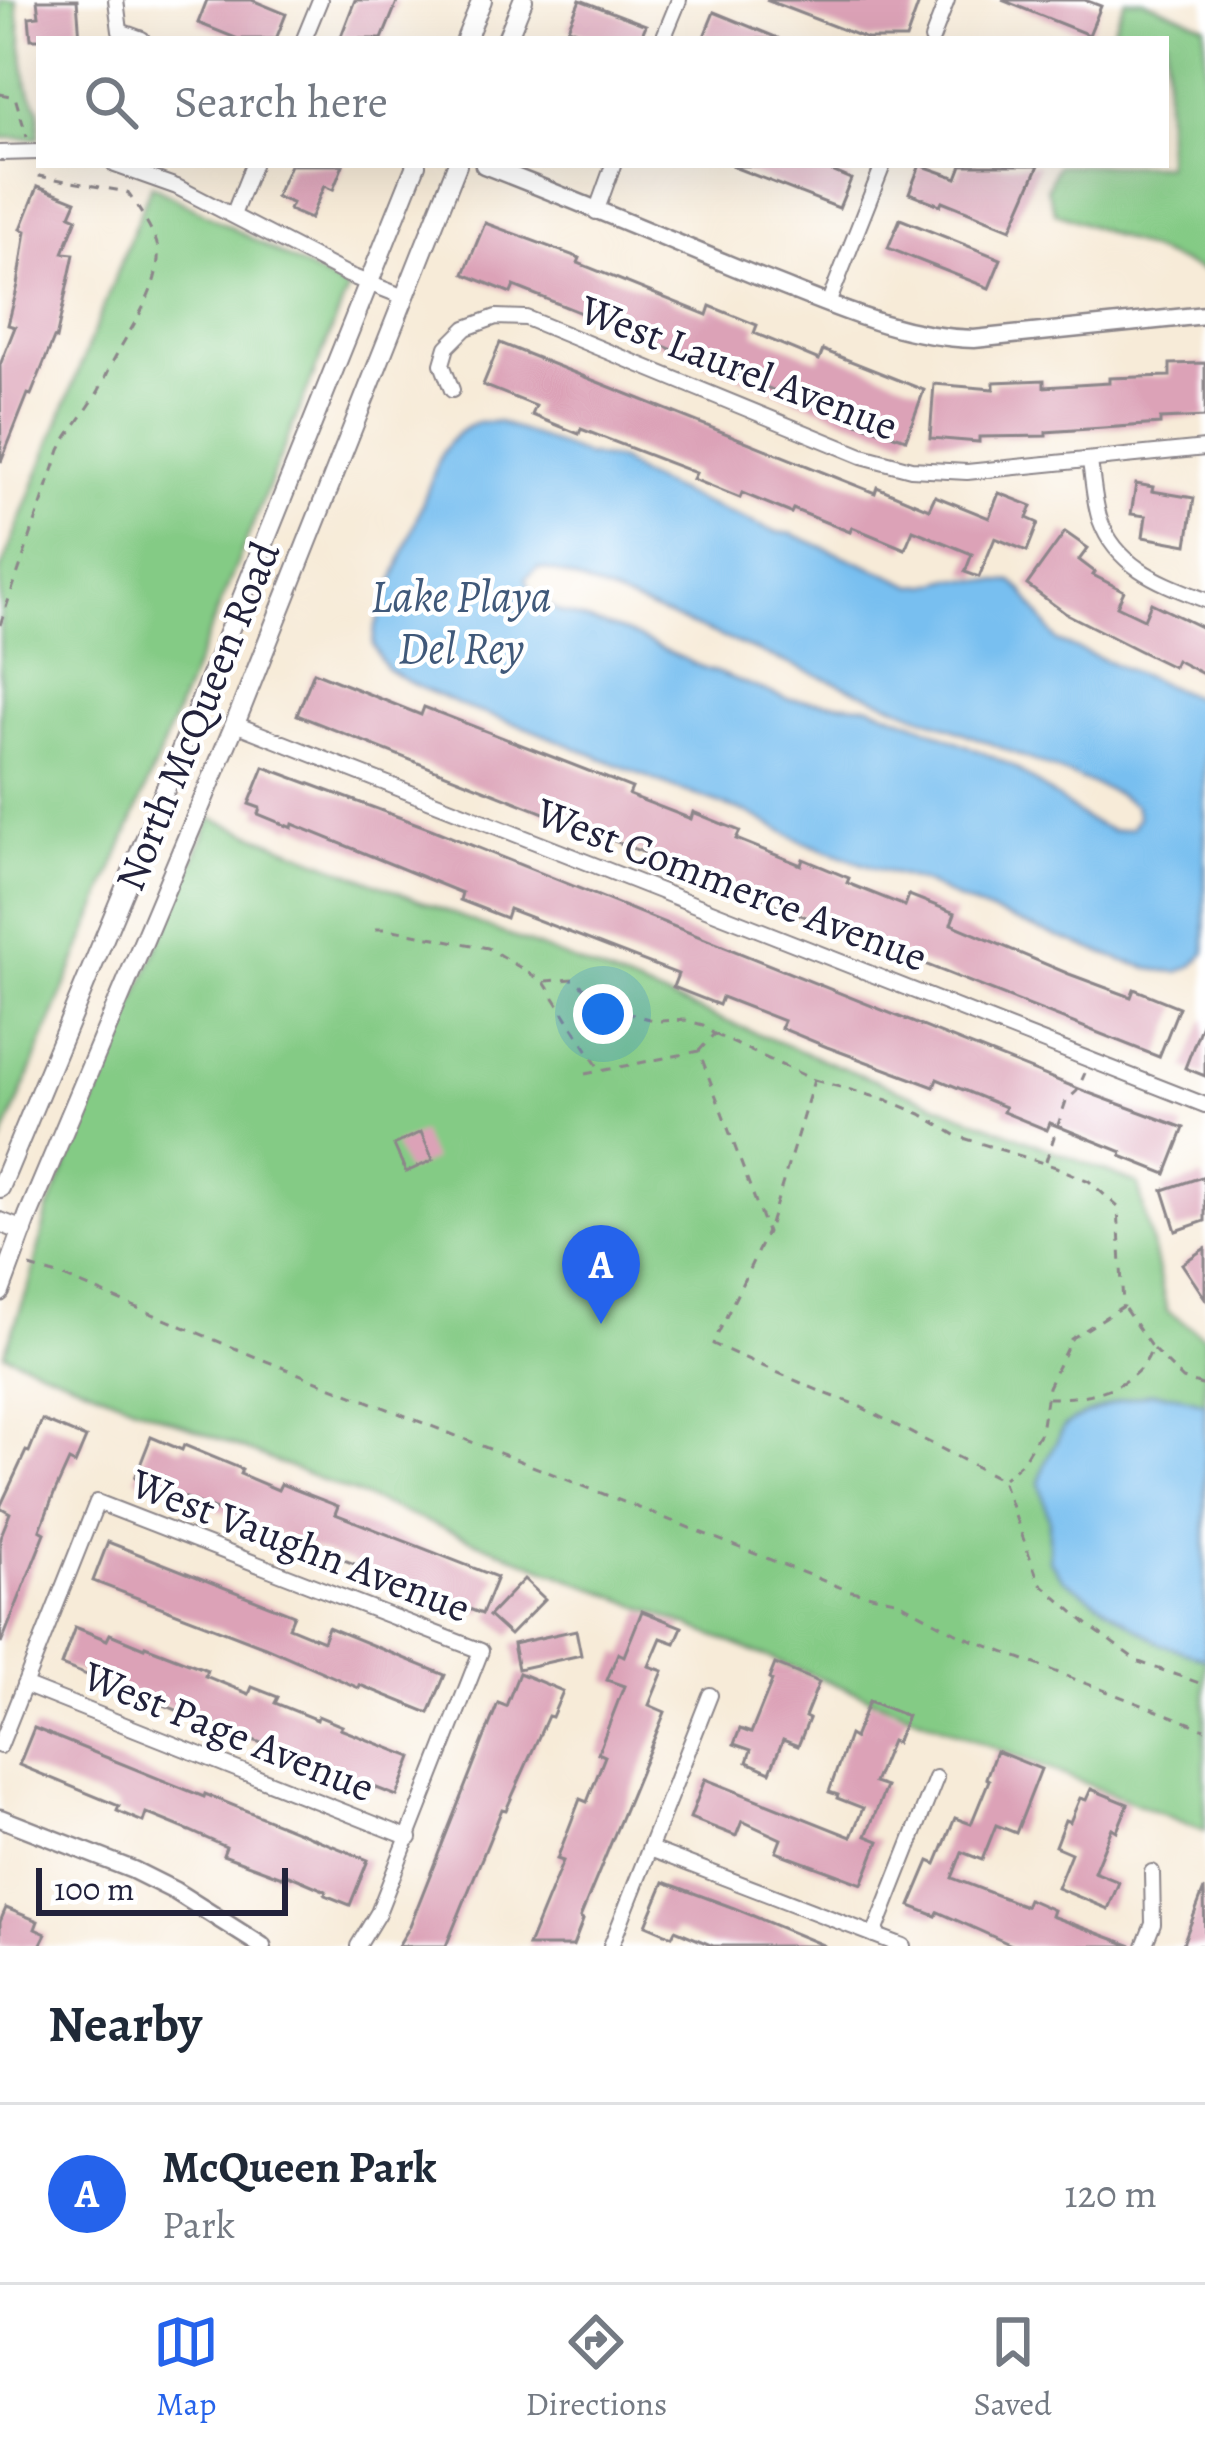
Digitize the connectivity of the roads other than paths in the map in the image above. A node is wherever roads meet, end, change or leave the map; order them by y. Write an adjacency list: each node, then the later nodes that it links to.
1 (116, 0): 7 (street)
2 (320, 0): 8 (street)
3 (482, 0): 9 (main road)
4 (523, 0): 10 (main road)
5 (679, 0): 11 (street)
6 (947, 0): 12 (street)
7 (133, 36)
8 (305, 36)
9 (467, 36)
10 (508, 36)
11 (664, 36)
12 (933, 36)
13 (36, 152): 14 (street)
14 (0, 153)
15 (123, 168): 23 (street)
16 (252, 168): 23 (street)
17 (415, 168): 24 (main road, North McQueen Road)
18 (456, 168): 25 (main road, North McQueen Road)
19 (491, 168): 22 (street)
20 (612, 168): 22 (street)
21 (882, 168): 26 (street)
22 (596, 212): 26 (street)
23 (233, 215): 24 (street)
24 (369, 282): 25 (street); 33 (main road, North McQueen Road)
25 (404, 297): 32 (main road, North McQueen Road)
26 (828, 304): 27 (street)
27 (1205, 316)
28 (452, 390): 30 (street, West Laurel Avenue)
29 (1205, 448): 30 (street, West Laurel Avenue)
30 (1090, 462): 31 (street)
31 (1205, 600)
32 (235, 724): 34 (main road, North McQueen Road); 35 (street, West Commerce Avenue)
33 (138, 857): 34 (main road); 36 (main road, North McQueen Road)
34 (174, 871): 38 (main road, North McQueen Road)
35 (1205, 1105)
36 (0, 1189)
37 (0, 1222): 38 (main road)
38 (23, 1231): 39 (main road, North McQueen Road)
39 (0, 1292)
40 (24, 1685): 42 (street); 45 (street, West Page Avenue); 45 (street, West Vaughn Avenue)
41 (710, 1695): 46 (street)
42 (0, 1746)
43 (936, 1778): 48 (street)
44 (0, 1818): 49 (street)
45 (410, 1838): 50 (street)
46 (650, 1849): 48 (street); 51 (street)
47 (1152, 1872): 53 (street)
48 (874, 1935): 52 (street)
49 (262, 1946)
50 (358, 1946)
51 (610, 1946)
52 (903, 1946)
53 (1144, 1946)

